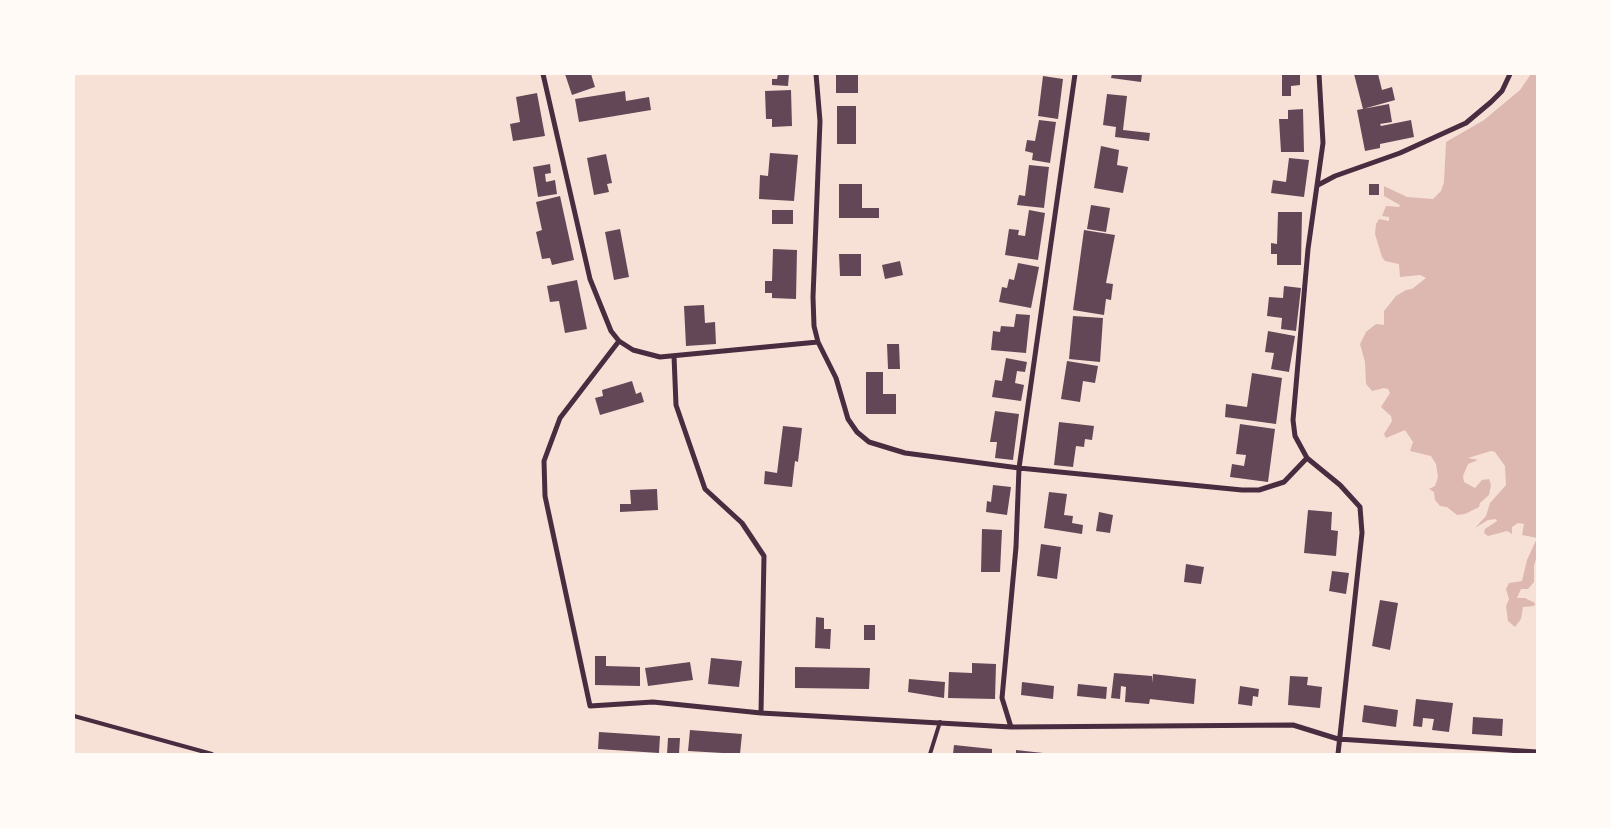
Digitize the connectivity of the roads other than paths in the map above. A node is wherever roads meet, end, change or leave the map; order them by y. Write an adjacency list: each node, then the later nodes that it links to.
1 (543, 74): 7 (street)
2 (816, 74): 8 (street)
3 (1075, 74): 11 (street)
4 (1319, 74): 6 (street)
5 (1510, 74): 6 (street)
6 (1318, 184): 10 (street)
7 (619, 341): 9 (street); 12 (street)
8 (818, 342): 9 (street); 11 (street)
9 (674, 356): 12 (street)
10 (1307, 458): 11 (street); 16 (street)
11 (1018, 468): 15 (street)
12 (761, 713): 14 (street)
13 (74, 716): 18 (lane)
14 (940, 722): 15 (street); 19 (lane)
15 (1011, 727): 16 (street)
16 (1338, 738): 17 (street); 20 (street)
17 (1537, 752)
18 (212, 754)
19 (930, 754)
20 (1338, 754)

